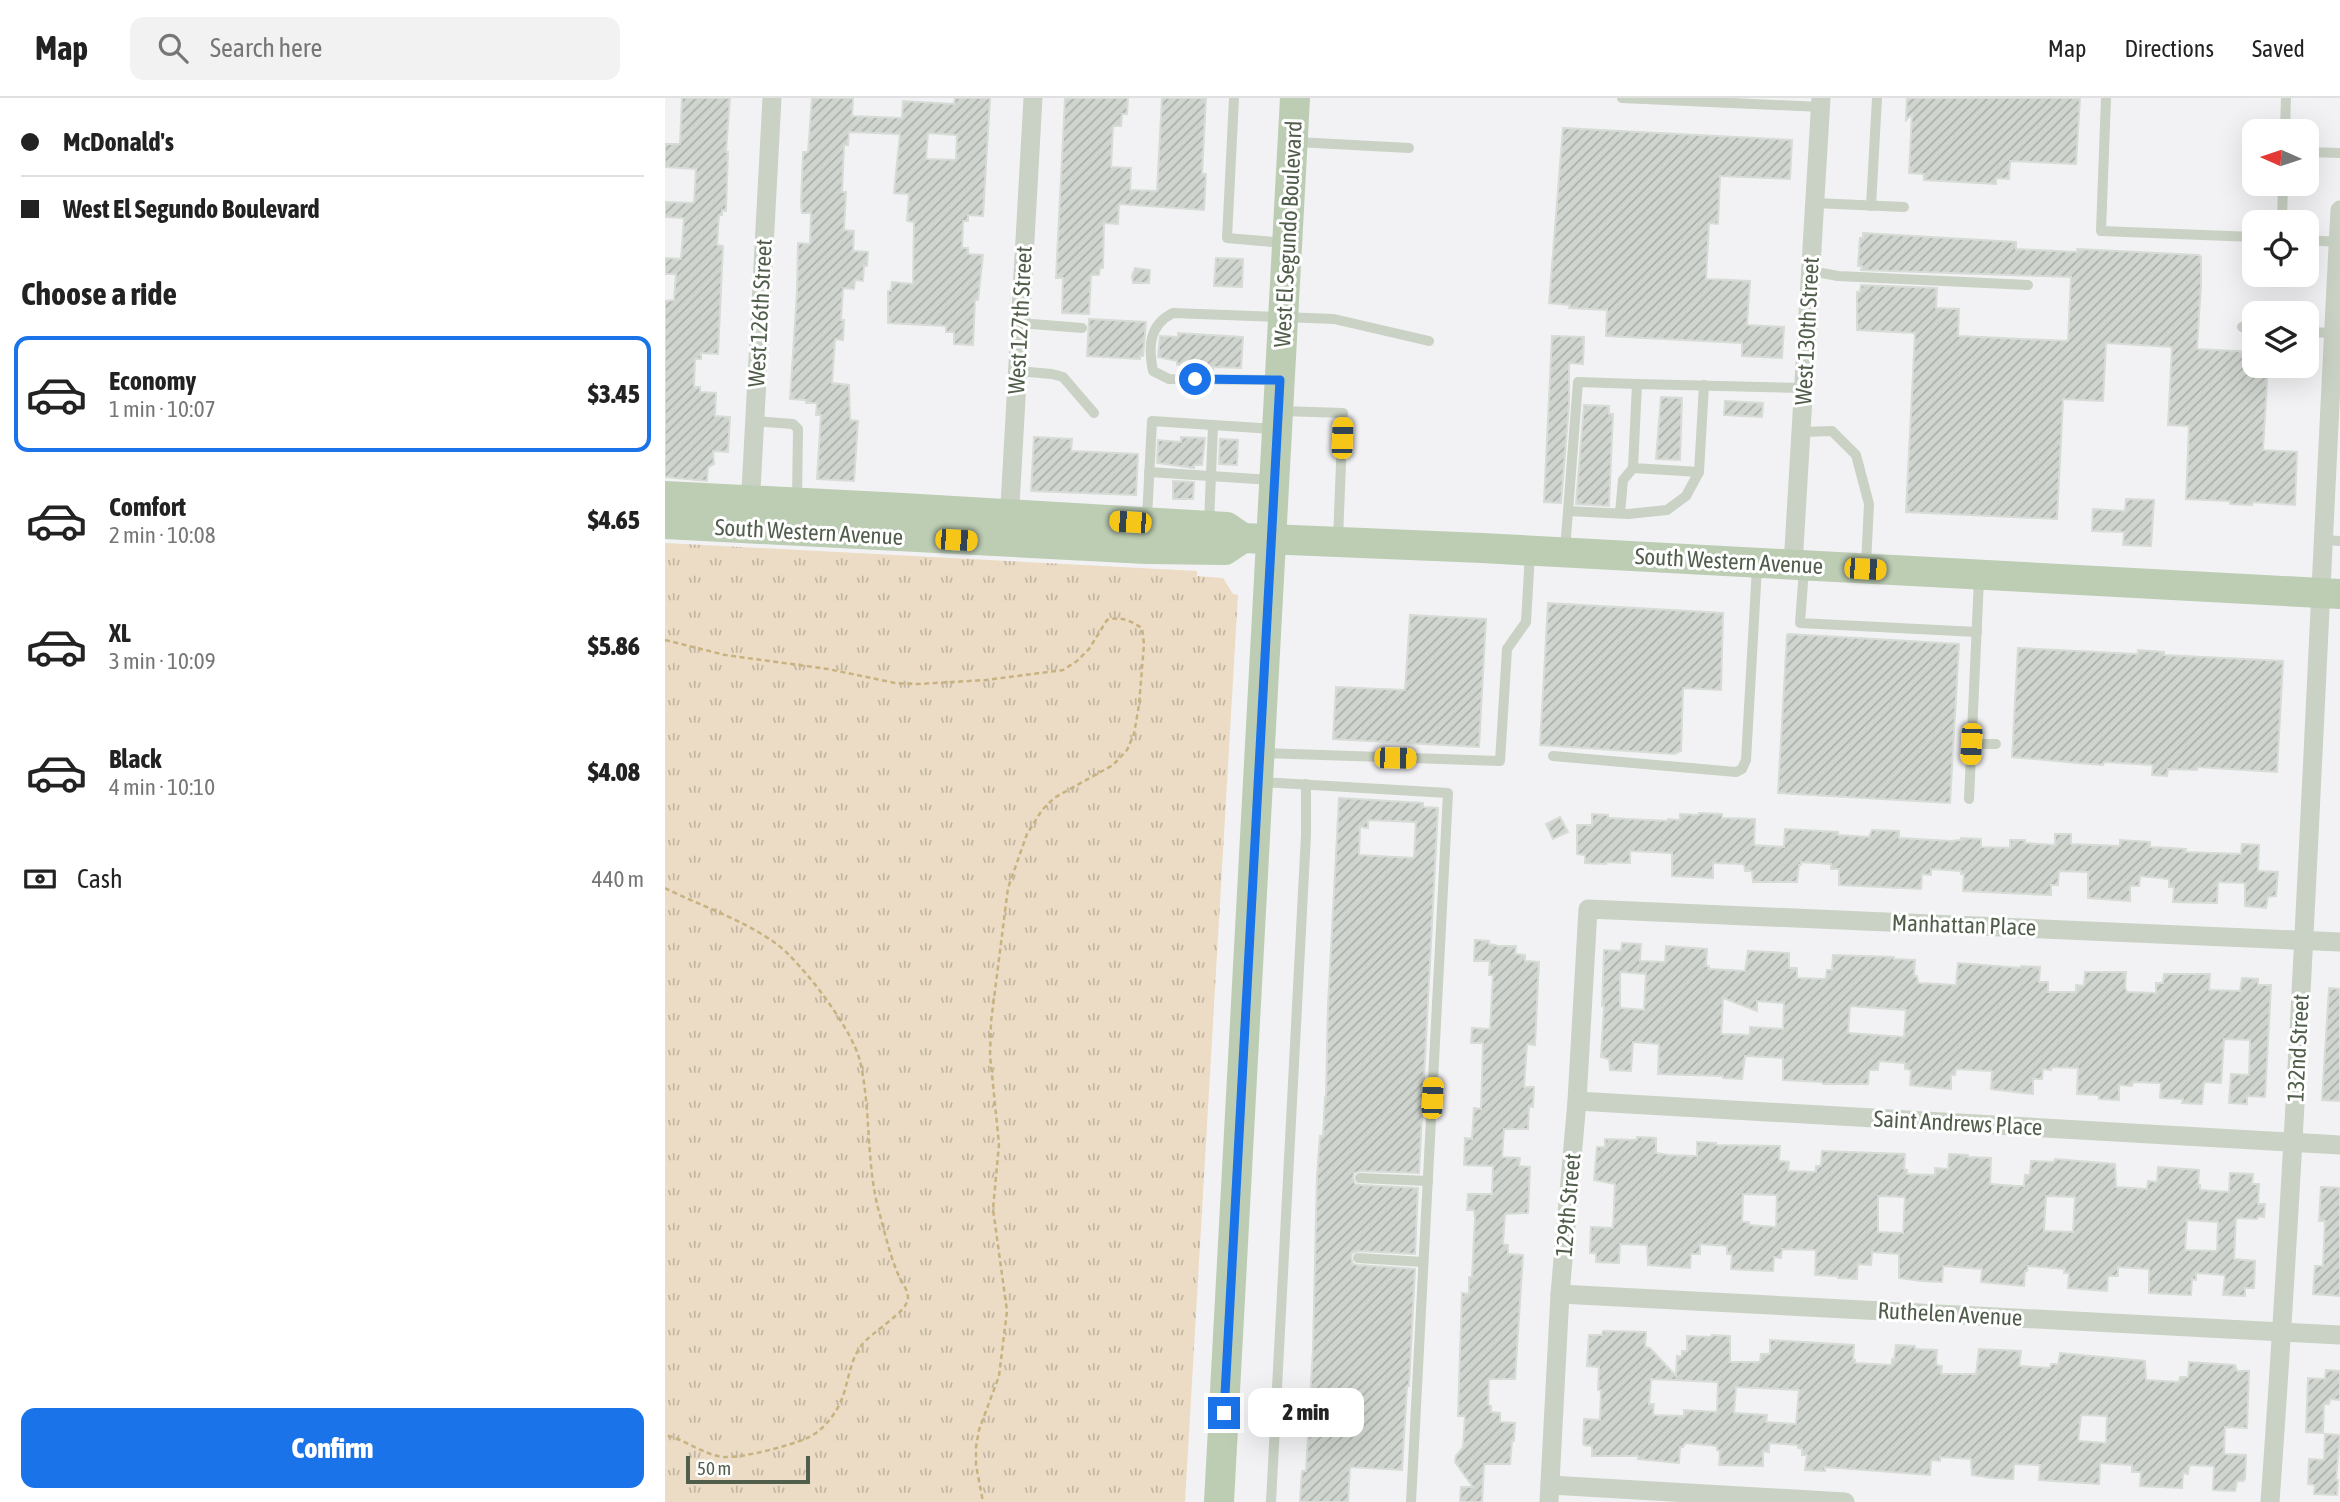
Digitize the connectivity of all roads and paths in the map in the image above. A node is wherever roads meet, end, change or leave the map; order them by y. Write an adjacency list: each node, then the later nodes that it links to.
1 (772, 98): 39 (street, West 126th Street)
2 (1033, 98): 26 (street, West 127th Street)
3 (1234, 98): 22 (lane)
4 (1295, 98): 11 (main road, West El Segundo Boulevard)
5 (1622, 98): 9 (lane)
6 (1877, 98): 16 (lane)
7 (2106, 98): 19 (lane)
8 (2286, 98): 10 (lane)
9 (1821, 103): 15 (street, West 130th Street)
10 (2285, 119)
11 (1293, 142): 12 (lane); 22 (main road, West El Segundo Boulevard)
12 (1409, 148)
13 (2319, 152): 14 (lane)
14 (2340, 153)
15 (1815, 203): 16 (lane); 23 (street, West 130th Street)
16 (1871, 206): 17 (lane)
17 (1904, 207)
18 (2340, 210): 21 (street, 132nd Street)
19 (2242, 237)
20 (2319, 241): 21 (lane)
21 (2338, 242): 29 (street, 132nd Street)
22 (1288, 243): 25 (main road, West El Segundo Boulevard)
23 (1811, 271): 24 (lane); 35 (street, West 130th Street)
24 (2028, 285)
25 (1284, 317): 30 (lane); 32 (main road, West El Segundo Boulevard); 32 (lane)
26 (1020, 323): 27 (lane); 31 (street, West 127th Street)
27 (1082, 328)
28 (2319, 332): 29 (lane)
29 (2333, 333): 36 (street, 132nd Street)
30 (1429, 341)
31 (1017, 371): 37 (lane); 56 (street, West 127th Street)
32 (1280, 380): 38 (main road, West El Segundo Boulevard)
33 (1637, 384): 34 (lane); 43 (lane); 50 (lane)
34 (1704, 385): 35 (lane); 45 (lane)
35 (1804, 388): 41 (street, West 130th Street)
36 (2335, 407): 42 (street, 132nd Street)
37 (1094, 414)
38 (1278, 420): 40 (lane); 47 (main road, West El Segundo Boulevard); 60 (lane)
39 (754, 421): 49 (lane); 52 (street, West 126th Street)
40 (1213, 426): 44 (lane); 46 (lane)
41 (1801, 432): 64 (street, West 130th Street); 65 (lane)
42 (2334, 446): 59 (street, 132nd Street)
43 (1633, 468): 45 (lane); 51 (lane)
44 (1149, 472): 46 (lane); 53 (lane)
45 (1699, 472): 51 (lane)
46 (1211, 477): 47 (lane); 55 (lane)
47 (1275, 480): 58 (main road, West El Segundo Boulevard)
48 (665, 496): 52 (main road, South Western Avenue)
49 (797, 503): 52 (main road, South Western Avenue); 56 (main road, South Western Avenue)
50 (1568, 511): 51 (lane); 62 (lane)
51 (1620, 513)
52 (749, 514): 54 (main road, South Western Avenue); 56 (main road, South Western Avenue)
53 (1147, 523): 55 (main road, South Western Avenue); 56 (main road, South Western Avenue)
54 (665, 524)
55 (1209, 526): 57 (main road, South Western Avenue)
56 (1009, 529): 57 (main road, South Western Avenue)
57 (1243, 538): 58 (main road, South Western Avenue)
58 (1272, 539): 60 (main road, South Western Avenue); 73 (main road, West El Segundo Boulevard)
59 (2331, 541): 67 (street, 132nd Street)
60 (1338, 543): 61 (main road, South Western Avenue)
61 (1531, 550): 62 (main road, South Western Avenue); 73 (lane)
62 (1565, 552): 63 (main road, South Western Avenue)
63 (1757, 563): 64 (main road, South Western Avenue); 72 (lane)
64 (1799, 565): 65 (main road, South Western Avenue); 68 (lane)
65 (1865, 569): 66 (main road, South Western Avenue)
66 (1979, 575): 67 (main road, South Western Avenue); 68 (lane)
67 (2330, 593): 78 (street, 132nd Street)
68 (1977, 632): 70 (lane)
69 (665, 640): 92 (path)
70 (1971, 744): 71 (lane); 75 (lane)
71 (1996, 744)
72 (1553, 755)
73 (1259, 767): 74 (lane); 93 (main road, West El Segundo Boulevard)
74 (1306, 784): 84 (lane); 94 (lane)
75 (1969, 799)
76 (665, 888): 90 (path)
77 (1588, 909): 78 (street, Manhattan Place); 80 (street, 129th Street)
78 (2304, 940): 79 (street, Manhattan Place); 81 (street, 132nd Street)
79 (2340, 942)
80 (1577, 1101): 81 (street, Saint Andrews Place); 87 (street, 129th Street)
81 (2292, 1142): 82 (street, Saint Andrews Place); 88 (street, 132nd Street)
82 (2340, 1145)
83 (1360, 1178): 84 (lane)
84 (1428, 1181): 86 (lane)
85 (1358, 1258): 86 (lane)
86 (1423, 1262): 95 (lane)
87 (1560, 1294): 88 (street, Ruthelen Avenue); 91 (street, 129th Street)
88 (2283, 1331): 89 (street, Ruthelen Avenue); 97 (street, 132nd Street)
89 (2340, 1335)
90 (665, 1435)
91 (1549, 1493): 96 (street)
92 (983, 1502)
93 (1219, 1502)
94 (1271, 1502)
95 (1411, 1502)
96 (1845, 1502)
97 (2270, 1502)

